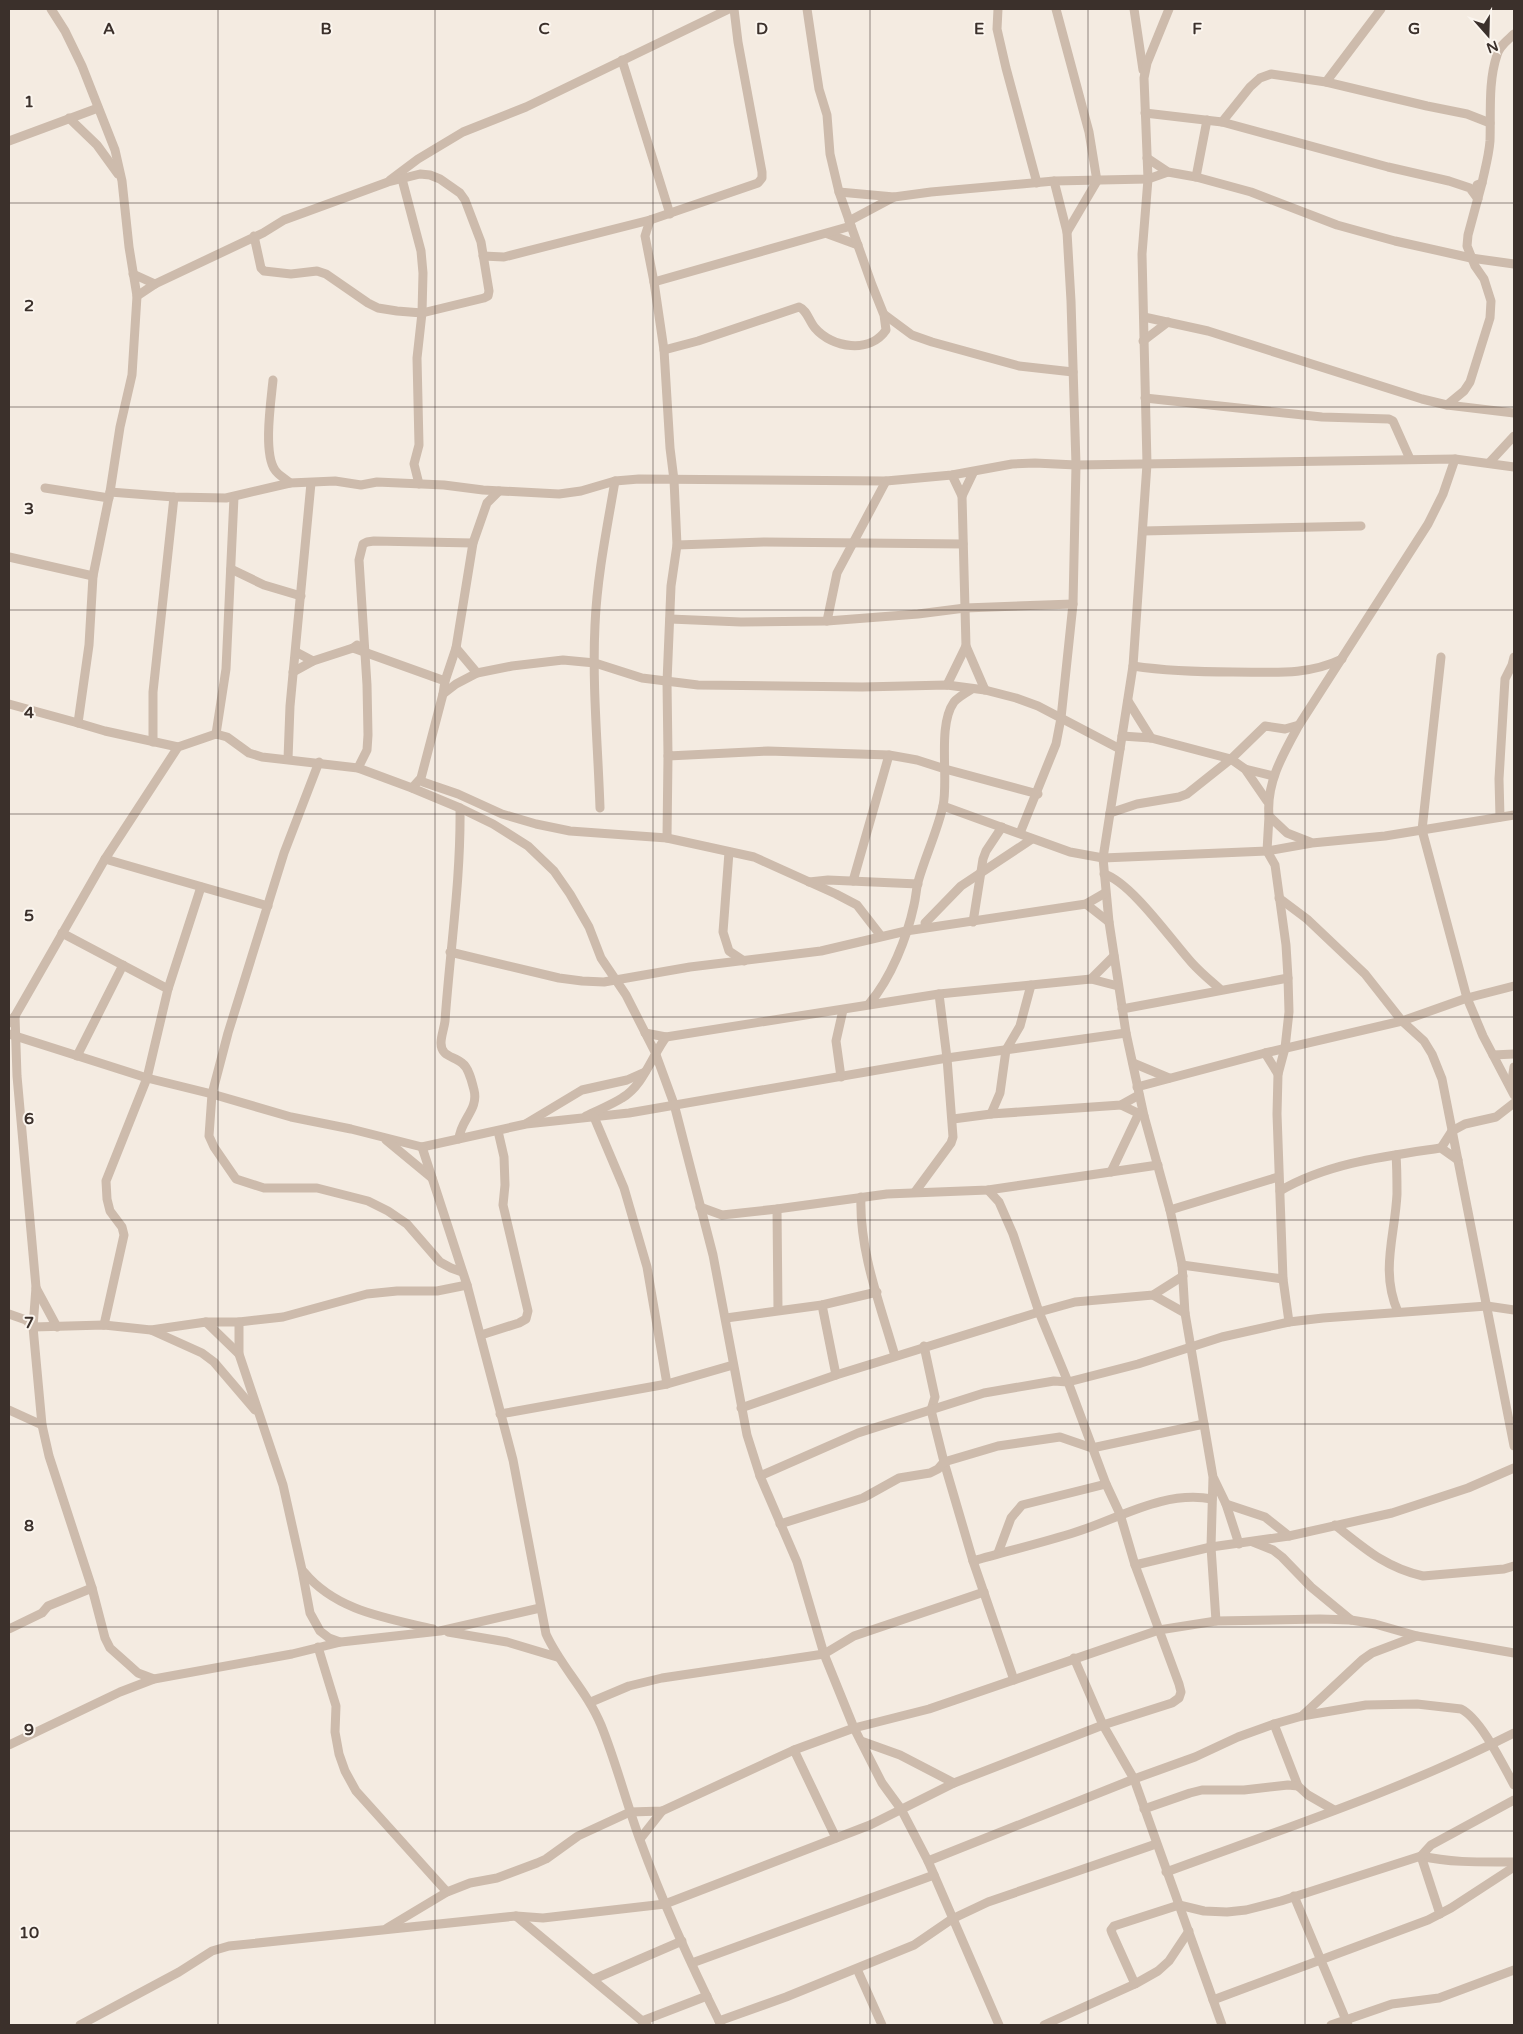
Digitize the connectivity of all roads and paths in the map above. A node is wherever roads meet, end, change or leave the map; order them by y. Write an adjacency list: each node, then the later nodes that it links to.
1 (51, 9): 14 (street)
2 (729, 9): 11 (street)
3 (734, 9): 36 (street)
4 (807, 9): 33 (street)
5 (998, 9): 30 (street)
6 (1056, 9): 28 (street)
7 (1134, 9): 12 (street)
8 (1169, 9): 12 (street)
9 (1381, 9): 13 (street)
10 (1514, 34): 19 (street)
11 (622, 60): 29 (street); 36 (street)
12 (1144, 78): 15 (street)
13 (1326, 82): 18 (street); 19 (street)
14 (98, 108): 16 (street); 26 (street)
15 (1145, 113): 17 (street); 21 (street)
16 (70, 118): 20 (street); 26 (street)
17 (1207, 120): 18 (street); 23 (street)
18 (1222, 122): 32 (street)
19 (1490, 122): 31 (street)
20 (9, 141)
21 (1146, 158): 22 (street); 25 (street)
22 (1168, 172): 23 (street); 25 (street)
23 (1196, 177): 46 (street)
24 (402, 179): 29 (street); 45 (street); 54 (street)
25 (1148, 179): 28 (street); 56 (street)
26 (122, 181): 49 (street)
27 (1054, 181): 28 (street); 30 (street); 40 (street)
28 (1097, 181): 40 (street)
29 (388, 182): 42 (street)
30 (1037, 183): 34 (street)
31 (1482, 183): 32 (street); 35 (street)
32 (1470, 188): 35 (street)
33 (839, 192): 34 (street); 38 (street)
34 (894, 197): 38 (street)
35 (1478, 199): 46 (street)
36 (670, 214): 37 (street)
37 (650, 220): 39 (street); 43 (street)
38 (850, 223): 41 (street); 44 (street)
39 (635, 224): 43 (street); 45 (street)
40 (1067, 232): 60 (street)
41 (828, 234): 44 (street); 51 (street)
42 (254, 236): 52 (street); 54 (street)
43 (645, 236): 51 (street)
44 (858, 246): 55 (street)
45 (483, 256): 54 (street)
46 (1471, 258): 47 (street); 50 (street)
47 (1491, 261): 48 (street); 50 (street)
48 (1514, 264)
49 (133, 274): 52 (street); 53 (street)
50 (1484, 279): 63 (street)
51 (654, 282): 59 (street)
52 (155, 284): 53 (street)
53 (137, 296): 85 (street)
54 (422, 313): 80 (street)
55 (884, 315): 59 (street); 60 (street)
56 (1144, 317): 57 (street); 58 (street)
57 (1168, 322): 58 (street); 63 (street)
58 (1143, 341): 62 (street)
59 (664, 350): 75 (street)
60 (1073, 372): 70 (street)
61 (273, 380): 72 (street)
62 (1146, 398): 66 (street); 68 (street)
63 (1447, 405): 64 (street)
64 (1514, 413)
65 (1514, 436): 69 (street)
66 (1410, 459): 67 (street); 68 (street)
67 (1455, 459): 69 (street); 112 (street)
68 (1147, 464): 70 (street); 91 (street)
69 (1489, 464): 71 (street)
70 (1076, 465): 73 (street); 100 (street)
71 (1514, 467)
72 (275, 471): 78 (street); 82 (street)
73 (972, 473): 74 (street); 86 (street)
74 (952, 475): 77 (street); 86 (street)
75 (674, 480): 76 (street); 77 (street); 95 (street)
76 (615, 481): 84 (street); 114 (street)
77 (886, 481): 92 (street)
78 (290, 483): 79 (street); 82 (street)
79 (311, 483): 80 (street); 99 (street)
80 (419, 484): 83 (street)
81 (45, 488): 85 (street)
82 (267, 488): 88 (street)
83 (483, 490): 84 (street); 89 (street)
84 (499, 491): 89 (street)
85 (109, 495): 87 (street); 98 (street)
86 (962, 496): 94 (street)
87 (174, 497): 88 (street); 135 (street)
88 (234, 497): 97 (street)
89 (487, 503): 93 (street)
90 (1361, 526): 91 (street)
91 (1143, 531): 115 (street)
92 (852, 542): 94 (street); 95 (street); 103 (street)
93 (474, 543): 104 (street); 107 (street)
94 (963, 544): 101 (street)
95 (677, 545): 102 (street)
96 (9, 557): 98 (street)
97 (231, 569): 99 (street); 132 (street)
98 (93, 576): 130 (street)
99 (301, 596): 108 (street)
100 (1073, 604): 101 (street); 129 (street)
101 (965, 608): 103 (street); 105 (street)
102 (670, 619): 103 (street); 121 (street)
103 (827, 621)
104 (363, 639): 106 (street); 109 (street)
105 (966, 646): 122 (street); 124 (street)
106 (354, 648): 109 (street); 113 (street)
107 (456, 648): 118 (street); 120 (street)
108 (296, 652): 113 (street); 117 (street)
109 (364, 652): 120 (street); 143 (street)
110 (1441, 657): 160 (street)
111 (1514, 657): 158 (street)
112 (1343, 658): 115 (street); 131 (street)
113 (313, 661): 117 (street)
114 (595, 663): 116 (street); 118 (street); 119 (street)
115 (1133, 666): 127 (street)
116 (610, 668): 119 (street); 121 (street)
117 (294, 672): 140 (street)
118 (477, 673): 125 (street)
119 (594, 679): 154 (street)
120 (444, 680): 125 (street)
121 (667, 682): 122 (street); 139 (street)
122 (949, 685): 123 (street); 126 (street)
123 (972, 688): 124 (street); 126 (street)
124 (985, 690): 129 (street)
125 (443, 694): 147 (street)
126 (954, 701): 144 (street)
127 (1128, 701): 133 (street); 134 (street)
128 (9, 704): 130 (street)
129 (1062, 718): 137 (street); 149 (street)
130 (78, 723): 135 (street)
131 (1299, 725): 141 (street); 146 (street)
132 (216, 734): 136 (street); 140 (street)
133 (1122, 736): 134 (street); 137 (street)
134 (1151, 738): 141 (street)
135 (153, 742): 136 (street)
136 (178, 747): 169 (street)
137 (1120, 749): 155 (street)
138 (889, 755): 139 (street); 144 (street); 173 (street)
139 (668, 756): 162 (street)
140 (288, 759): 142 (street)
141 (1231, 759): 145 (street); 155 (street)
142 (319, 762): 143 (street); 180 (street)
143 (358, 768): 148 (street)
144 (945, 769): 149 (street); 152 (street)
145 (1244, 769): 146 (street); 151 (street)
146 (1274, 776): 151 (street)
147 (422, 780): 148 (street); 150 (street); 162 (street)
148 (412, 788): 150 (street)
149 (1038, 794): 161 (street)
150 (428, 795): 153 (street)
151 (1267, 801): 156 (street)
152 (943, 806): 159 (street); 175 (street)
153 (460, 808): 188 (street); 195 (street)
154 (600, 808)
155 (1110, 813): 168 (street)
156 (1268, 816): 164 (street); 167 (street)
157 (1514, 816): 158 (street)
158 (1500, 818): 160 (street)
159 (1002, 827): 161 (street); 171 (street)
160 (1422, 830): 164 (street); 203 (street)
161 (1020, 833): 163 (street)
162 (667, 838): 166 (street)
163 (1032, 839): 168 (street); 171 (street)
164 (1312, 843): 165 (street)
165 (1282, 849): 167 (street); 170 (street)
166 (729, 852): 174 (street); 190 (street)
167 (1267, 852): 168 (street); 170 (street)
168 (1103, 858): 172 (street)
169 (105, 859): 176 (street); 186 (street)
170 (1275, 865): 178 (street)
171 (981, 871): 182 (street); 184 (street)
172 (1104, 874): 177 (street); 200 (street)
173 (853, 881): 174 (street); 175 (street)
174 (809, 882): 187 (street)
175 (918, 884): 181 (street)
176 (201, 888): 180 (street); 199 (street)
177 (1106, 893): 179 (street); 183 (street)
178 (1279, 898): 193 (street); 208 (street)
179 (1086, 904): 182 (street); 183 (street)
180 (268, 906): 230 (street)
181 (914, 906): 184 (street); 185 (street)
182 (973, 922): 184 (street)
183 (1109, 922): 189 (street)
184 (927, 925): 185 (street)
185 (906, 931): 187 (street); 204 (street)
186 (62, 933): 191 (street); 207 (street)
187 (881, 936): 190 (street)
188 (450, 952): 195 (street); 243 (street)
189 (1114, 956): 194 (street); 197 (street)
190 (744, 961): 192 (street)
191 (123, 965): 199 (street); 219 (street)
192 (636, 978): 195 (street); 202 (street)
193 (1288, 978): 200 (street); 213 (street)
194 (1091, 979): 196 (street); 197 (street)
195 (617, 980): 202 (street)
196 (1031, 985): 201 (street); 214 (street)
197 (1118, 986): 205 (street)
198 (1514, 986): 203 (street)
199 (168, 989): 226 (street)
200 (1220, 989): 205 (street)
201 (939, 994): 204 (street); 220 (street)
202 (626, 995): 209 (street)
203 (1467, 998): 208 (street); 218 (street)
204 (869, 1004): 206 (street)
205 (1122, 1009): 210 (street)
206 (843, 1010): 212 (street); 225 (street)
207 (12, 1019): 211 (street)
208 (1402, 1021): 213 (street); 241 (street)
209 (645, 1033): 212 (street); 215 (street)
210 (1126, 1033): 214 (street); 221 (street)
211 (12, 1035): 219 (street); 268 (street)
212 (666, 1037): 215 (street)
213 (1285, 1048): 216 (street); 224 (street)
214 (1006, 1050): 220 (street); 234 (street)
215 (655, 1052): 223 (street); 232 (street)
216 (1265, 1053): 224 (street); 227 (street)
217 (1512, 1054): 218 (street); 222 (street)
218 (1493, 1055): 229 (street)
219 (77, 1056): 226 (street)
220 (948, 1058): 225 (street); 238 (street)
221 (1133, 1063): 227 (street); 228 (street)
222 (1514, 1065): 229 (street)
223 (645, 1072): 236 (street); 239 (street)
224 (1278, 1074): 250 (street)
225 (841, 1077): 232 (street)
226 (147, 1078): 230 (street); 283 (street)
227 (1170, 1078): 228 (street)
228 (1138, 1091): 233 (street); 235 (street)
229 (1513, 1091)
230 (212, 1094): 242 (street); 264 (street)
231 (1514, 1103): 241 (street)
232 (674, 1104): 237 (street); 258 (street)
233 (1121, 1105): 234 (street); 235 (street)
234 (991, 1114): 238 (street)
235 (1141, 1114): 248 (street); 249 (street)
236 (584, 1117): 237 (street); 239 (street)
237 (594, 1117): 295 (street)
238 (952, 1119): 254 (street)
239 (526, 1124): 240 (street)
240 (498, 1131): 243 (street); 287 (street)
241 (1452, 1131): 245 (street); 247 (street)
242 (384, 1139): 244 (street); 251 (street)
243 (459, 1139): 244 (street)
244 (422, 1148): 251 (street)
245 (1441, 1148): 246 (street); 247 (street)
246 (1396, 1155): 255 (street); 276 (street)
247 (1458, 1160): 272 (street)
248 (1158, 1165): 249 (street); 260 (street)
249 (1111, 1172): 252 (street)
250 (1278, 1177): 255 (street); 260 (street)
251 (432, 1178): 264 (street)
252 (1004, 1188): 253 (street); 257 (street)
253 (988, 1190): 254 (street); 257 (street)
254 (915, 1192): 256 (street)
255 (1280, 1192): 266 (street)
256 (861, 1197): 259 (street); 269 (street)
257 (999, 1202): 275 (street)
258 (700, 1207): 261 (street); 262 (street)
259 (777, 1209): 261 (street); 273 (street)
260 (1170, 1210): 263 (street)
261 (722, 1215): 262 (street)
262 (705, 1226): 279 (street)
263 (1182, 1265): 265 (street); 266 (street)
264 (462, 1272): 267 (street)
265 (1183, 1276): 270 (street); 277 (street)
266 (1283, 1279): 282 (street)
267 (467, 1285): 281 (street); 287 (street)
268 (36, 1287): 284 (street); 285 (street)
269 (877, 1292): 271 (street); 291 (street)
270 (1153, 1295): 275 (street); 277 (street)
271 (822, 1304): 273 (street); 293 (street)
272 (1487, 1306): 274 (street); 276 (street); 303 (street)
273 (778, 1310): 279 (street)
274 (1514, 1310)
275 (1039, 1312): 288 (street); 294 (street)
276 (1398, 1312): 282 (street)
277 (1185, 1313): 289 (street)
278 (9, 1314): 284 (street)
279 (726, 1318): 292 (street)
280 (206, 1322): 281 (street); 286 (street); 290 (street)
281 (239, 1322): 290 (street)
282 (1289, 1322): 289 (street)
283 (104, 1325): 285 (street); 286 (street)
284 (33, 1327): 285 (street); 302 (street)
285 (56, 1327)
286 (151, 1330): 299 (street)
287 (481, 1335): 300 (street)
288 (924, 1346): 291 (street); 298 (street)
289 (1190, 1348): 294 (street); 301 (street)
290 (239, 1354): 299 (street)
291 (895, 1356): 293 (street)
292 (733, 1365): 295 (street); 296 (street)
293 (836, 1375): 296 (street)
294 (1068, 1382): 298 (street); 304 (street)
295 (668, 1384): 300 (street)
296 (741, 1408): 307 (street)
297 (9, 1410): 302 (street)
298 (931, 1410): 305 (street); 307 (street)
299 (258, 1414): 323 (street)
300 (500, 1414): 326 (street)
301 (1204, 1424): 304 (street); 308 (street)
302 (42, 1425): 324 (street)
303 (1514, 1442)
304 (1092, 1448): 305 (street); 309 (street)
305 (944, 1462): 313 (street); 320 (street)
306 (1514, 1468): 314 (street)
307 (760, 1476): 313 (street)
308 (1213, 1477): 310 (street); 311 (street)
309 (1106, 1484): 312 (street); 319 (street)
310 (1212, 1499): 312 (street); 318 (street)
311 (1226, 1504): 315 (street); 317 (street)
312 (1120, 1514): 319 (street); 321 (street)
313 (780, 1524): 336 (street)
314 (1335, 1525): 315 (street); 322 (street)
315 (1289, 1536): 316 (street)
316 (1252, 1542): 317 (street); 327 (street)
317 (1239, 1544): 318 (street)
318 (1212, 1547): 321 (street); 328 (street)
319 (998, 1553): 320 (street)
320 (973, 1561): 325 (street)
321 (1135, 1565): 330 (street)
322 (1514, 1566)
323 (302, 1570): 331 (street); 333 (street)
324 (92, 1588): 329 (street); 339 (street)
325 (984, 1592): 336 (street); 340 (street)
326 (540, 1608): 331 (street); 337 (street)
327 (1351, 1620): 328 (street); 332 (street)
328 (1216, 1621): 330 (street)
329 (9, 1629)
330 (1159, 1630): 338 (street); 344 (street)
331 (440, 1631): 333 (street); 337 (street)
332 (1417, 1636): 335 (street); 342 (street)
333 (340, 1642): 334 (street)
334 (318, 1648): 339 (street); 372 (street)
335 (1514, 1653)
336 (824, 1654): 341 (street); 345 (street)
337 (557, 1657): 341 (street)
338 (1074, 1658): 340 (street); 344 (street)
339 (154, 1679): 350 (street)
340 (1014, 1680): 345 (street)
341 (591, 1702): 362 (street)
342 (1302, 1716): 343 (street); 346 (street)
343 (1274, 1724): 353 (street); 356 (street)
344 (1103, 1725): 353 (street); 354 (street)
345 (854, 1728): 349 (street); 352 (street)
346 (1484, 1732): 348 (street); 351 (street)
347 (1514, 1733): 348 (street)
348 (1502, 1740): 351 (street)
349 (861, 1741): 354 (street); 358 (street)
350 (9, 1745)
351 (1491, 1745): 355 (street); 360 (street)
352 (794, 1750): 361 (street); 363 (street)
353 (1134, 1779): 359 (street); 367 (street)
354 (954, 1783): 358 (street)
355 (1514, 1785)
356 (1298, 1786): 359 (street); 360 (street)
357 (1514, 1800): 366 (street)
358 (901, 1809): 363 (street); 367 (street)
359 (1144, 1809): 365 (street)
360 (1334, 1810): 370 (street)
361 (662, 1811): 362 (street); 364 (street)
362 (630, 1812): 364 (street); 372 (street)
363 (836, 1838): 374 (street)
364 (640, 1840): 374 (street)
365 (1156, 1844): 370 (street); 378 (street)
366 (1421, 1856): 368 (street); 373 (street); 376 (street)
367 (928, 1861): 371 (street)
368 (1514, 1862)
369 (1514, 1867): 376 (street)
370 (1166, 1872): 375 (street)
371 (934, 1875): 378 (street); 383 (street)
372 (447, 1892): 379 (street)
373 (1294, 1896): 375 (street); 382 (street)
374 (665, 1904): 377 (street); 381 (street)
375 (1179, 1904): 380 (street); 387 (street)
376 (1440, 1914): 382 (street)
377 (516, 1916): 379 (street); 386 (street)
378 (952, 1919): 384 (street); 395 (street)
379 (384, 1930): 393 (street)
380 (1189, 1931): 387 (street); 389 (street)
381 (682, 1941): 383 (street); 386 (street)
382 (1321, 1960): 389 (street); 392 (street)
383 (692, 1963): 388 (street)
384 (857, 1969): 391 (street); 394 (street)
385 (1514, 1970): 392 (street)
386 (594, 1980): 390 (street)
387 (1135, 1984): 396 (street)
388 (707, 1996): 390 (street); 391 (street)
389 (1213, 2000): 397 (street)
390 (645, 2023)
391 (720, 2023)
392 (1346, 2023): 398 (street)
393 (80, 2025)
394 (882, 2025)
395 (999, 2025)
396 (1044, 2025)
397 (1222, 2025)
398 (1331, 2025)

